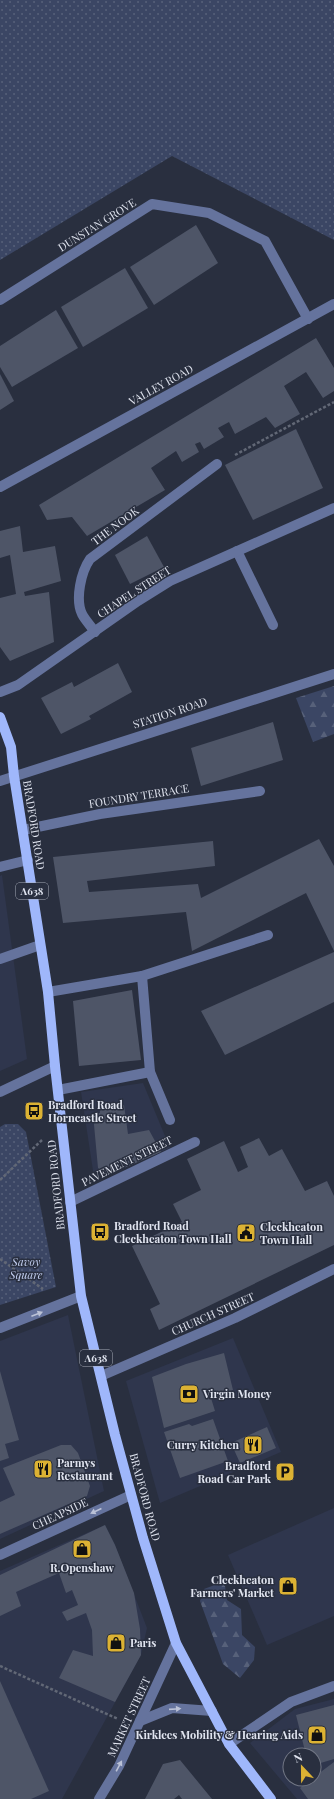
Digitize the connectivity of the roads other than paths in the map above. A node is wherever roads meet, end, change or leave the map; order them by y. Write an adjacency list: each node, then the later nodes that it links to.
1 (0, 300): 3 (street, DUNSTAN GROVE)
2 (332, 309): 3 (street, VALLEY ROAD)
3 (308, 319): 5 (street, VALLEY ROAD)
4 (217, 464): 9 (street, THE NOOK)
5 (0, 487)
6 (334, 508): 7 (street, CHAPEL STREET)
7 (237, 551): 8 (street); 9 (street, CHAPEL STREET)
8 (273, 625)
9 (95, 632): 11 (street, CHAPEL STREET)
10 (334, 674): 13 (street, STATION ROAD)
11 (0, 692)
12 (0, 717): 13 (main road, BRADFORD ROAD / A638)
13 (14, 776): 14 (street, STATION ROAD); 16 (main road, BRADFORD ROAD / A638)
14 (0, 781)
15 (260, 791): 16 (street, FOUNDRY TERRACE)
16 (23, 830): 17 (main road, BRADFORD ROAD / A638)
17 (28, 860): 18 (street); 20 (main road, BRADFORD ROAD / A638)
18 (0, 867)
19 (268, 935): 22 (street)
20 (40, 945): 21 (street); 23 (main road, BRADFORD ROAD / A638)
21 (0, 959)
22 (142, 976): 23 (street); 25 (street)
23 (48, 992): 24 (main road, BRADFORD ROAD / A638)
24 (55, 1066): 26 (main road, BRADFORD ROAD / A638); 27 (street)
25 (150, 1072): 26 (street); 28 (street)
26 (58, 1090): 30 (main road, BRADFORD ROAD / A638)
27 (0, 1092)
28 (170, 1120)
29 (195, 1142): 30 (street, PAVEMENT STREET)
30 (70, 1202): 32 (main road, BRADFORD ROAD / A638)
31 (334, 1270): 34 (street, CHURCH STREET)
32 (81, 1296): 33 (street, one-way to 32); 34 (main road, BRADFORD ROAD / A638)
33 (0, 1328)
34 (101, 1376): 35 (main road, BRADFORD ROAD / A638)
35 (131, 1495): 36 (street, CHEAPSIDE, one-way to 36); 37 (main road, BRADFORD ROAD / A638)
36 (0, 1555)
37 (176, 1643): 39 (main road, A638); 40 (street, MARKET STREET)
38 (334, 1686): 41 (street)
39 (212, 1711): 40 (street, one-way to 39); 41 (main road, A638)
40 (138, 1725): 42 (street, MARKET STREET, one-way to 40)
41 (230, 1744): 43 (main road, A638)
42 (99, 1799)
43 (271, 1799)

